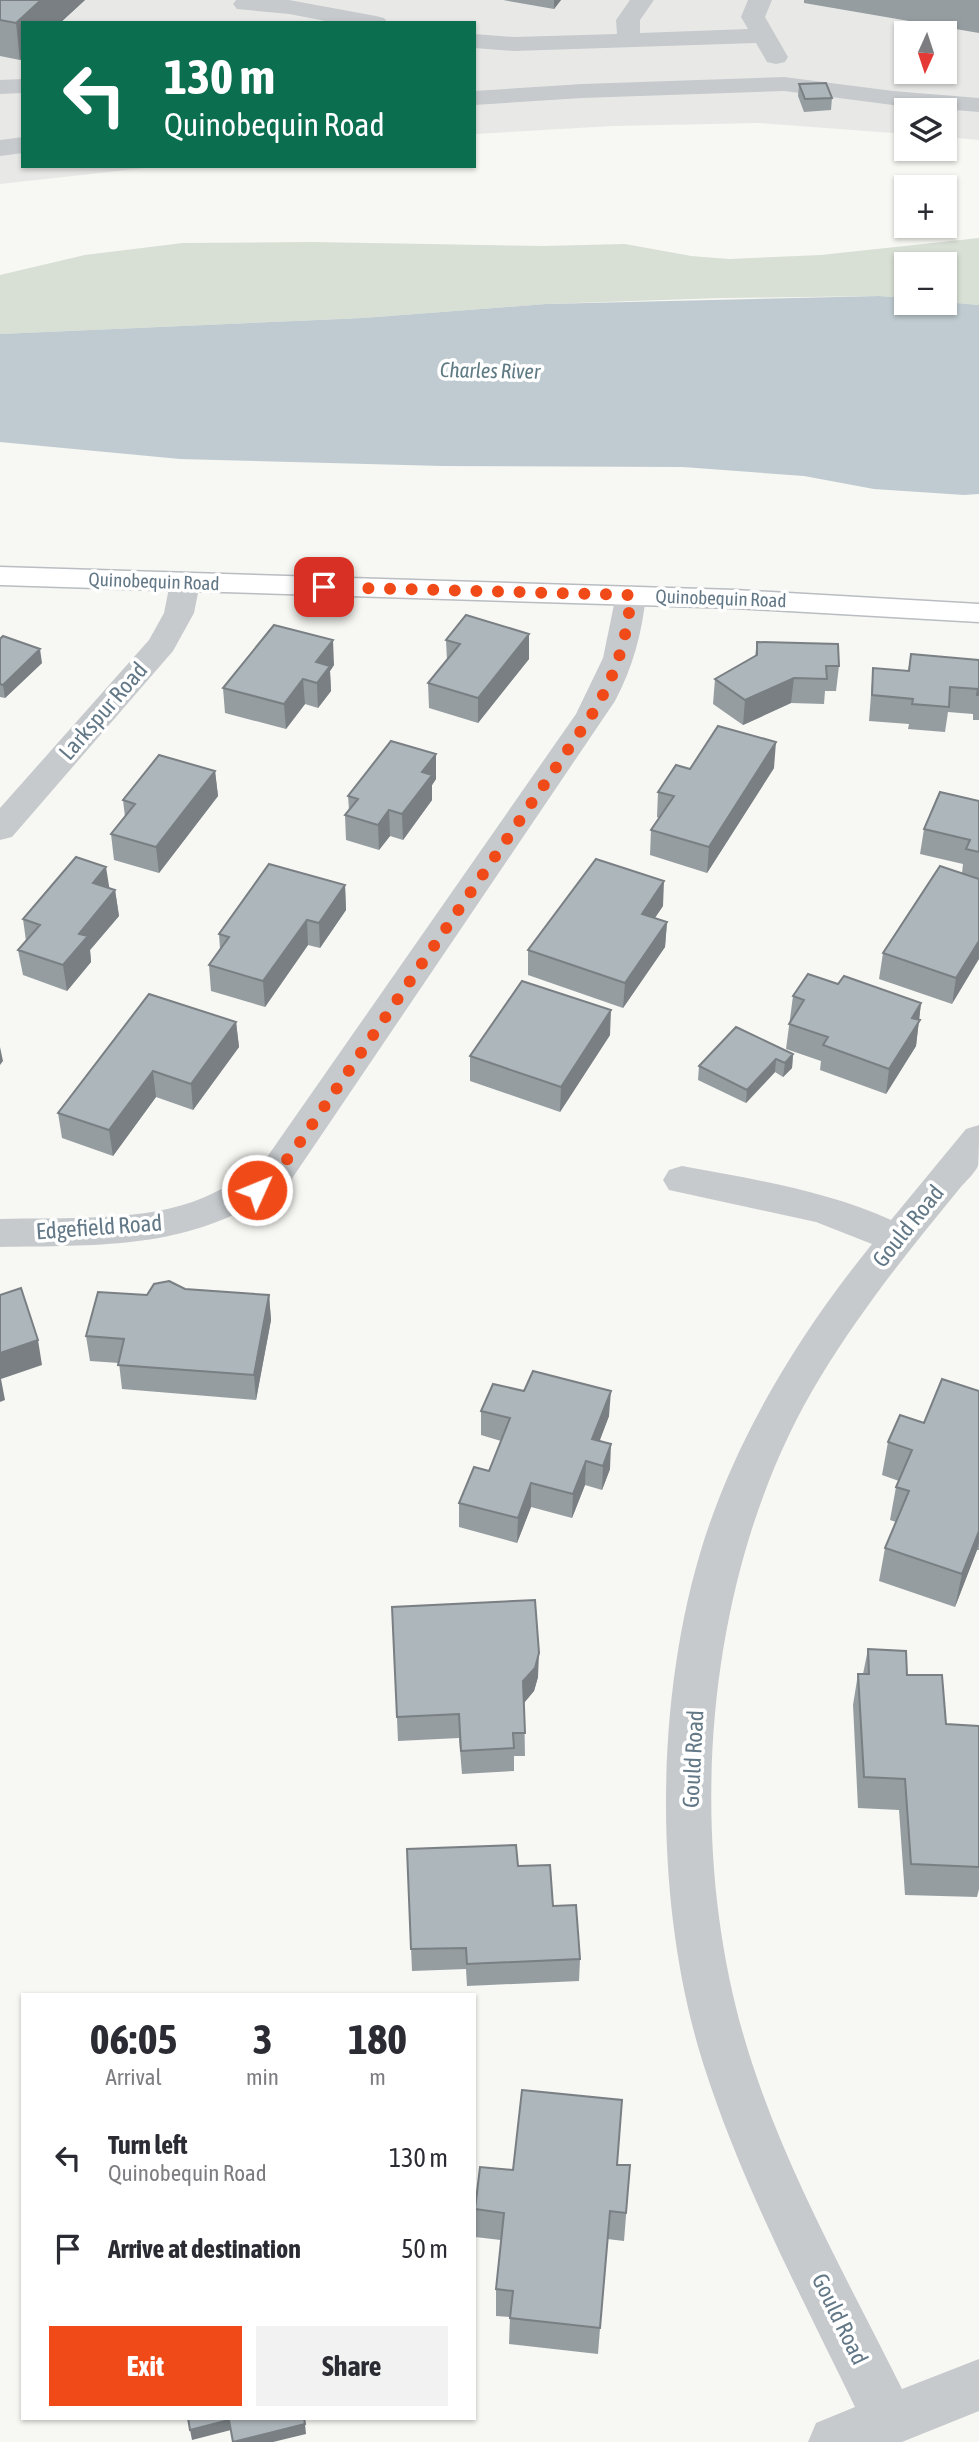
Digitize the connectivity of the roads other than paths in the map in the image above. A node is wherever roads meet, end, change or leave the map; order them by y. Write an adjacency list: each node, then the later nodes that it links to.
1 (642, 0): 7 (street)
2 (760, 0): 5 (street)
3 (246, 9): 4 (street)
4 (365, 21)
5 (763, 36): 7 (street); 8 (street)
6 (476, 41): 7 (street)
7 (629, 41)
8 (784, 84): 11 (street); 12 (street)
9 (21, 86): 10 (street)
10 (0, 87)
11 (476, 98)
12 (979, 105)
13 (21, 145): 14 (street)
14 (0, 148)
15 (0, 576): 16 (main road, Quinobequin Road)
16 (184, 583): 17 (main road, Quinobequin Road); 19 (street, Larkspur Road)
17 (631, 595): 18 (main road, Quinobequin Road); 22 (street, Edgefield Road)
18 (979, 613)
19 (0, 828)
20 (979, 1139): 23 (street, Gould Road)
21 (681, 1180): 23 (street)
22 (0, 1233)
23 (897, 1239): 25 (street, Gould Road)
24 (979, 2385): 25 (street)
25 (889, 2420): 26 (street)
26 (835, 2442)

